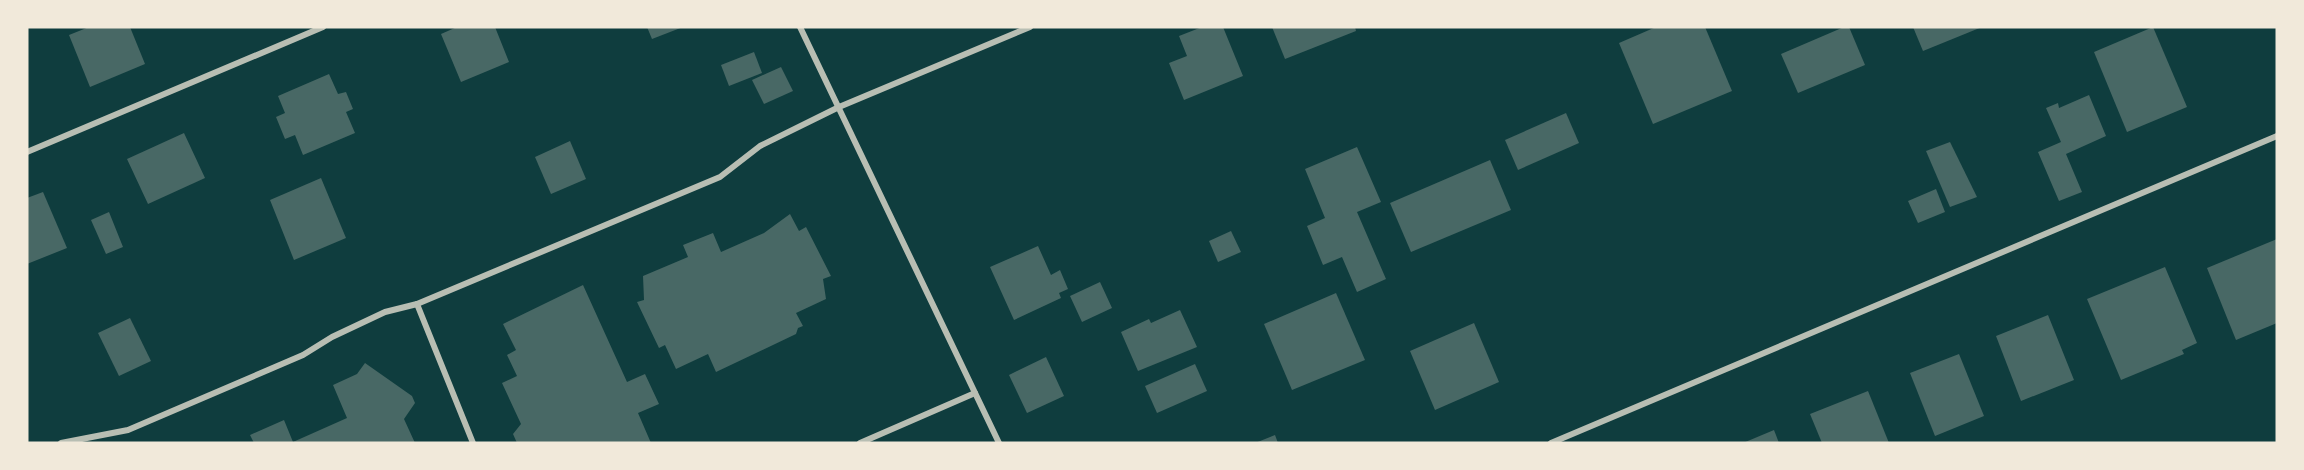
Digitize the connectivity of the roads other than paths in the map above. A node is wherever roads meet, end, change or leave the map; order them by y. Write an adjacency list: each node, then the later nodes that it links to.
1 (324, 27): 6 (street)
2 (800, 27): 4 (street)
3 (1030, 27): 4 (street)
4 (839, 107): 7 (street); 8 (street)
5 (2277, 136): 13 (street)
6 (27, 152)
7 (417, 304): 9 (street); 10 (street)
8 (975, 393): 11 (street); 12 (street)
9 (61, 443)
10 (473, 443)
11 (860, 443)
12 (999, 443)
13 (1551, 443)

